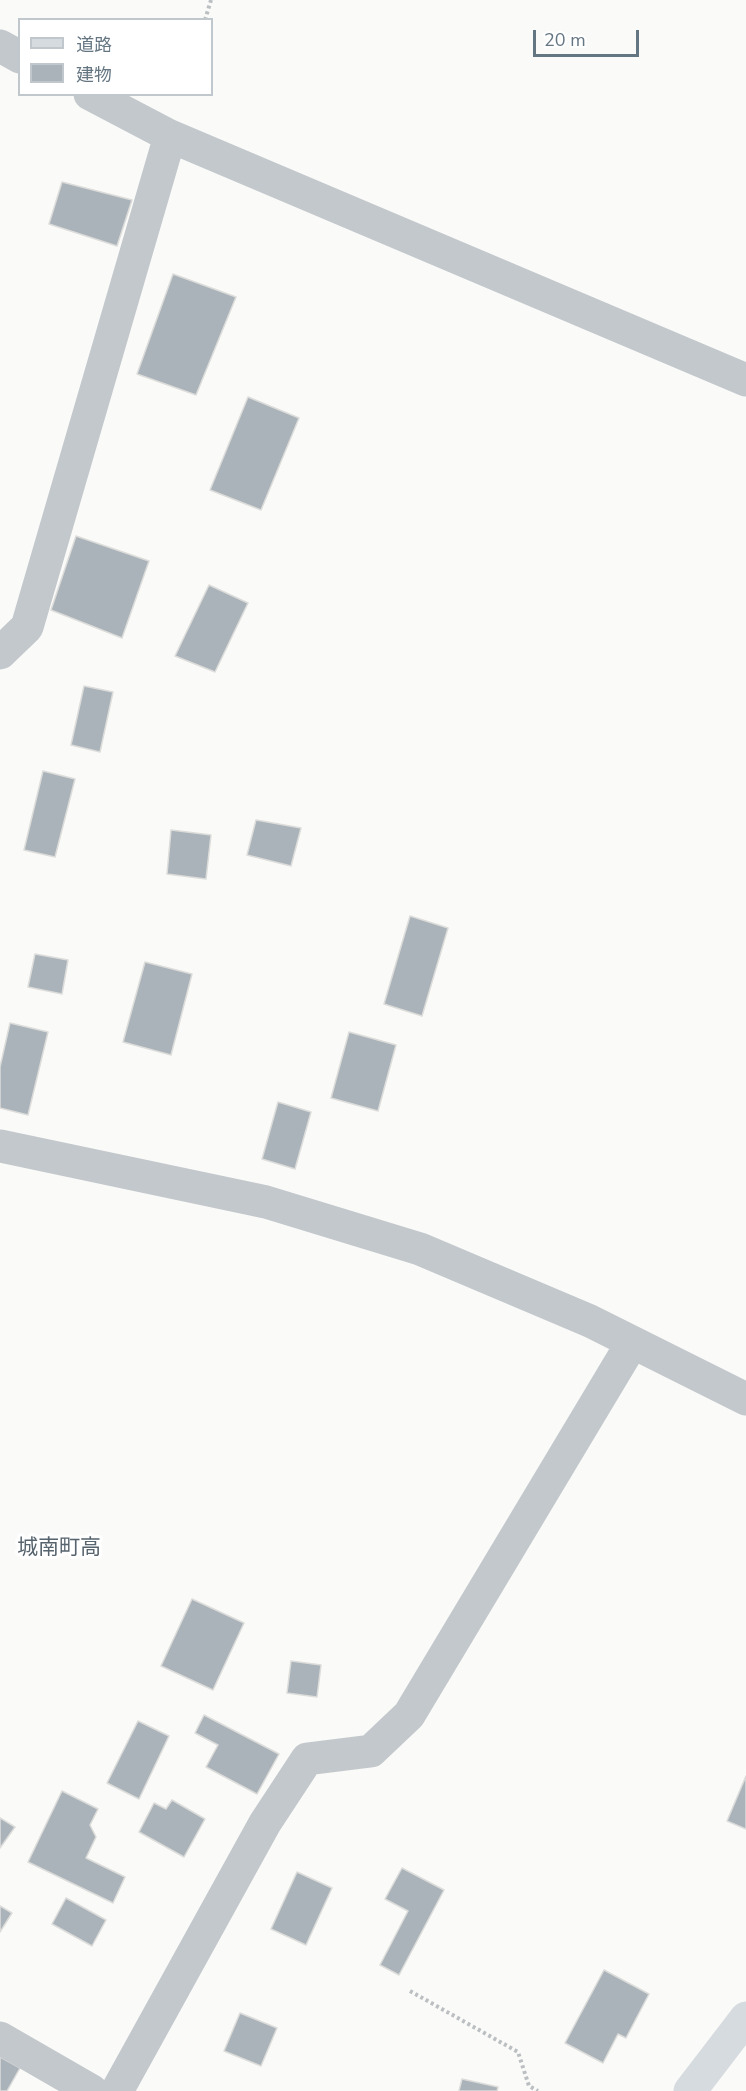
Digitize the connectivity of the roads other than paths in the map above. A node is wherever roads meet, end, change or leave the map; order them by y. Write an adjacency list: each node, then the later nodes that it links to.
1 (0, 46): 2 (street)
2 (18, 56)
3 (94, 96): 4 (street)
4 (170, 136): 5 (street); 6 (street)
5 (746, 380)
6 (0, 652)
7 (0, 1146): 8 (street)
8 (632, 1343): 9 (street); 13 (street)
9 (746, 1399)
10 (746, 2018): 14 (main road)
11 (0, 2037): 12 (street)
12 (92, 2091)
13 (117, 2091)
14 (690, 2091)

